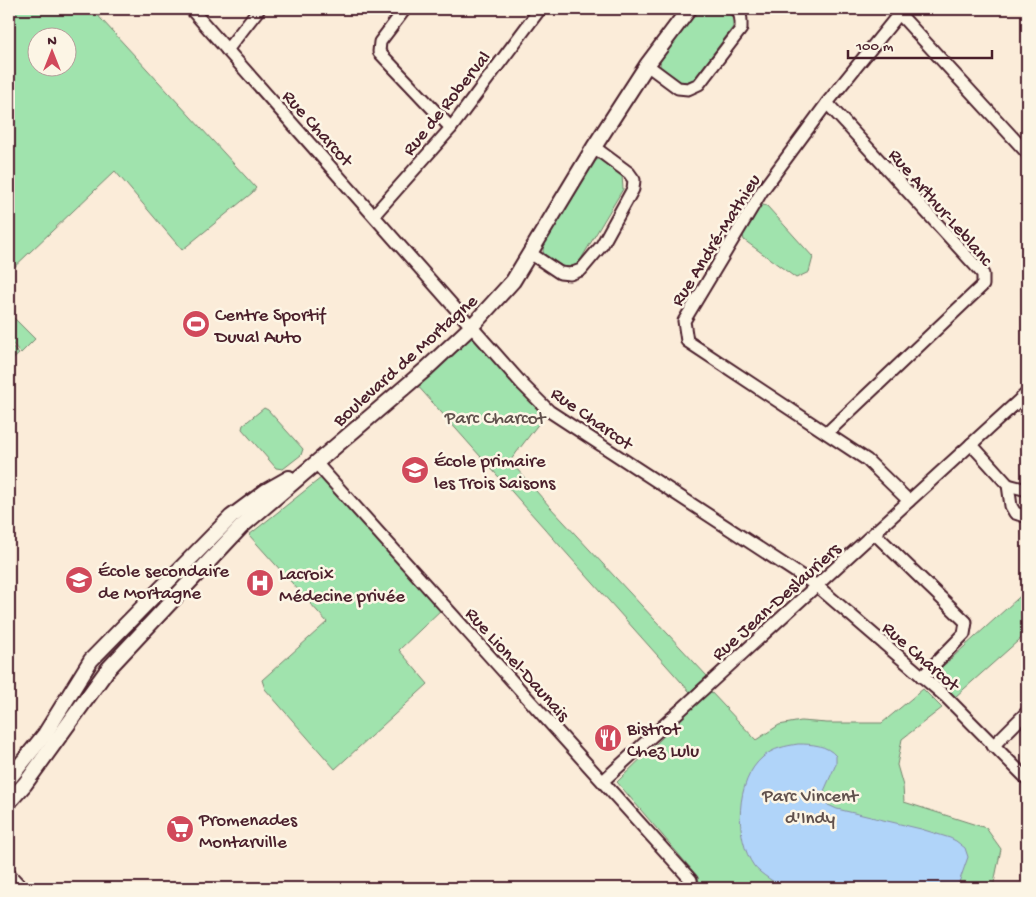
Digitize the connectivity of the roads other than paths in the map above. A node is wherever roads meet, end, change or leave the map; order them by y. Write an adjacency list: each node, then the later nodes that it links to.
1 (191, 9): 8 (street, Rue Charcot)
2 (259, 9): 8 (street)
3 (406, 9): 11 (street)
4 (540, 9): 11 (street, Rue de Roberval)
5 (689, 9): 9 (street, Boulevard de Mortagne)
6 (736, 9): 9 (street)
7 (899, 10): 10 (street, Rue André-Mathieu); 13 (street)
8 (227, 50): 14 (street, Rue Charcot)
9 (647, 65): 12 (street, Boulevard de Mortagne)
10 (827, 104): 18 (street, Rue André-Mathieu); 18 (street, Rue Arthur-Leblanc)
11 (451, 128): 14 (street, Rue de Roberval)
12 (594, 147): 15 (street, Boulevard de Mortagne); 15 (street)
13 (1027, 153)
14 (374, 215): 16 (street, Rue Charcot)
15 (530, 253): 16 (street, Boulevard de Mortagne)
16 (472, 326): 20 (street, Boulevard de Mortagne); 26 (street, Rue Charcot)
17 (1027, 393): 19 (street, Rue Jean-Deslauriers)
18 (827, 433): 23 (street, Rue André-Mathieu)
19 (971, 444): 21 (street); 23 (street, Rue Jean-Deslauriers)
20 (316, 463): 30 (street, Boulevard de Mortagne); 32 (street, Rue Lionel-Daunais); 33 (street, Boulevard de Mortagne)
21 (1008, 485): 22 (street); 24 (street)
22 (1027, 490)
23 (909, 501): 25 (street, Rue Jean-Deslauriers)
24 (1027, 517)
25 (874, 533): 26 (street, Rue Jean-Deslauriers); 27 (street)
26 (817, 586): 27 (street, Rue Charcot); 32 (street, Rue Jean-Deslauriers)
27 (922, 677): 29 (street, Rue Charcot)
28 (1027, 712): 29 (street)
29 (993, 746): 31 (street, Rue Charcot)
30 (9, 779)
31 (1027, 779)
32 (603, 780): 36 (street, Rue Lionel-Daunais)
33 (9, 802)
34 (9, 876): 35 (street)
35 (20, 888)
36 (692, 888)

